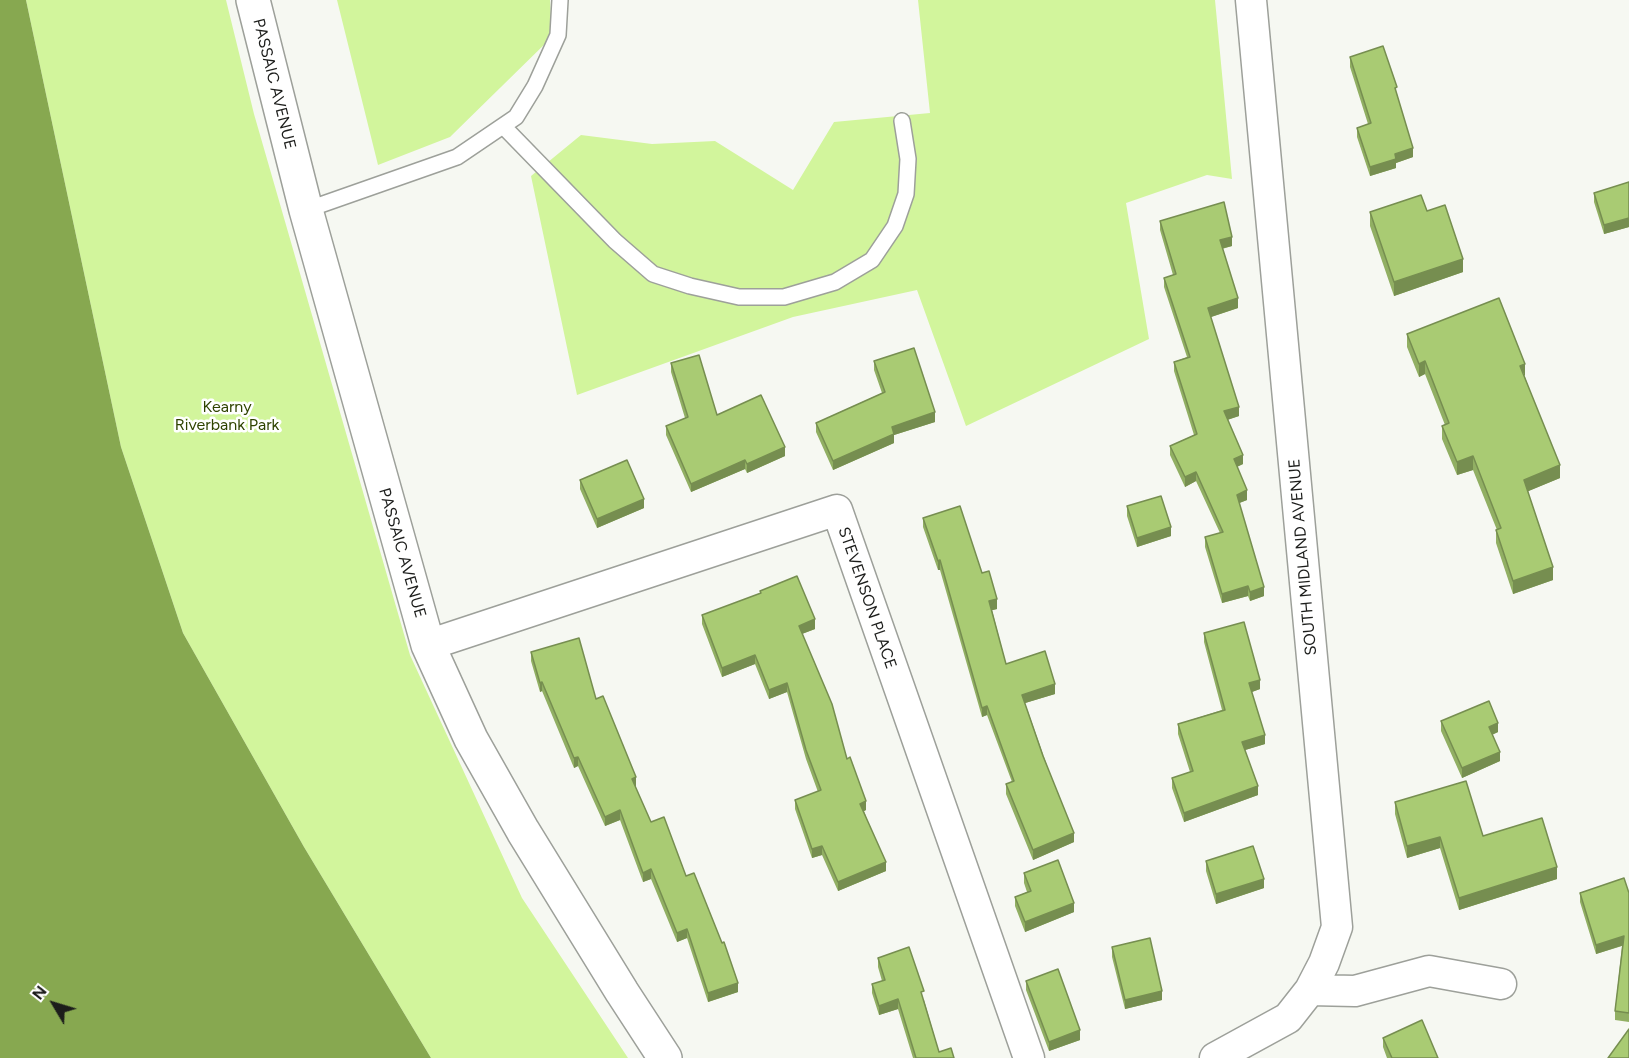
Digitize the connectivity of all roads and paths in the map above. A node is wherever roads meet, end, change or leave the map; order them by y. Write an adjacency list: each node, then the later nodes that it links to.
1 (253, 0): 6 (main road, PASSAIC AVENUE)
2 (560, 0): 5 (lane)
3 (1251, 0): 9 (street, SOUTH MIDLAND AVENUE)
4 (902, 121): 5 (lane)
5 (503, 126): 6 (lane)
6 (306, 210): 7 (main road, PASSAIC AVENUE)
7 (428, 645): 10 (main road, PASSAIC AVENUE); 11 (street, STEVENSON PLACE)
8 (1501, 984): 9 (street)
9 (1310, 990): 12 (street, SOUTH MIDLAND AVENUE)
10 (665, 1058)
11 (1029, 1058)
12 (1215, 1058)

